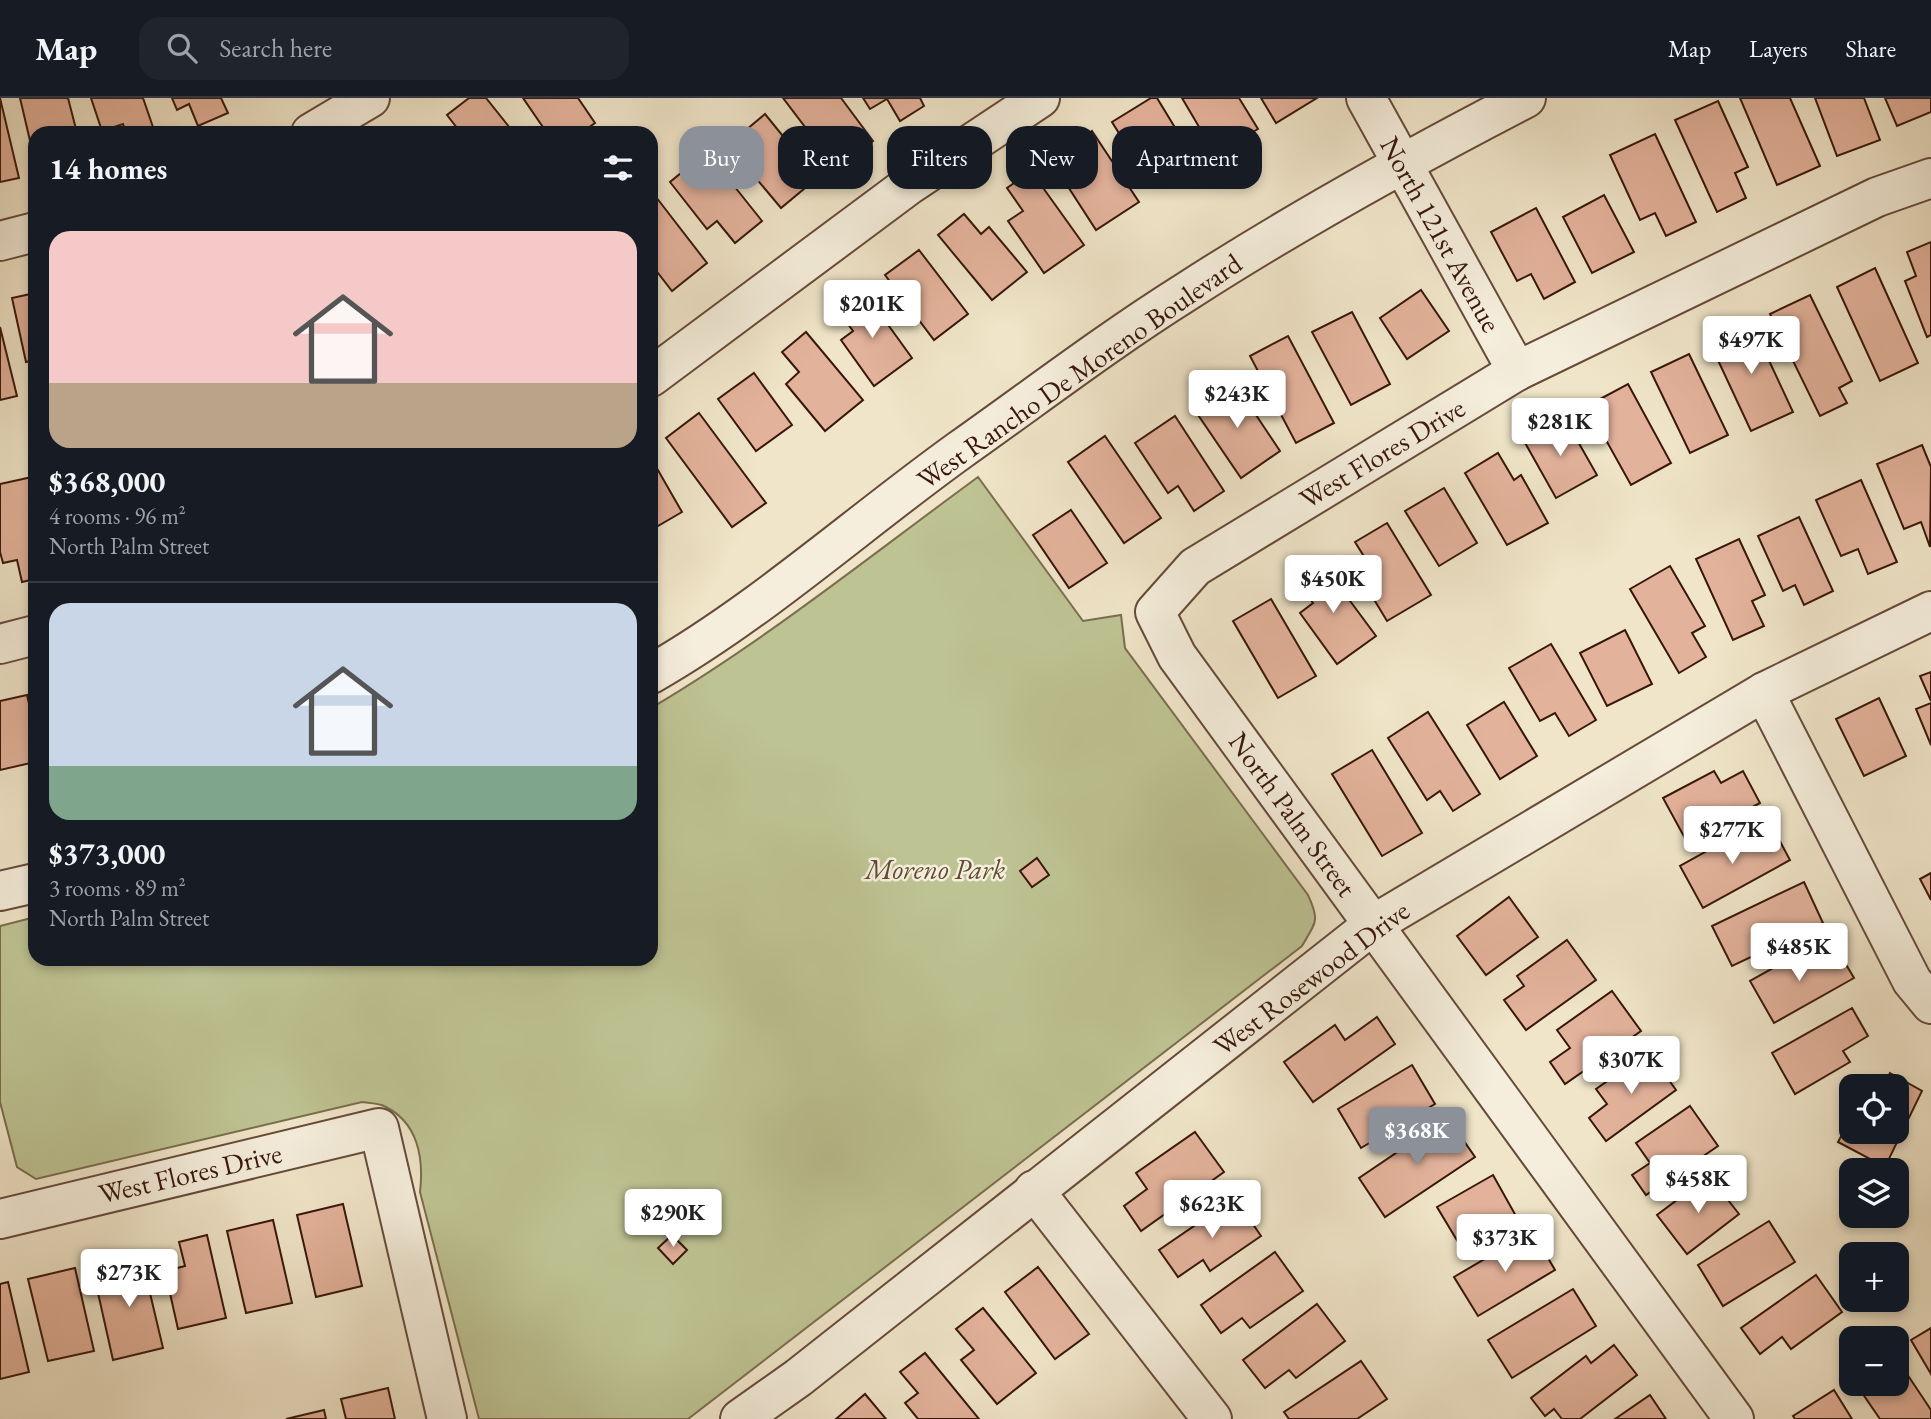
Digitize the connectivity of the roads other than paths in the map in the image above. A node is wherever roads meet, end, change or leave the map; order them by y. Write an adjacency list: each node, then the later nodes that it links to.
1 (369, 98): 5 (street)
2 (1040, 98): 11 (street)
3 (1366, 98): 6 (street, North 121st Avenue)
4 (1526, 98): 6 (street, West Rancho De Moreno Boulevard)
5 (323, 126)
6 (1402, 163): 10 (street, North 121st Avenue); 16 (street, West Rancho De Moreno Boulevard)
7 (1931, 178): 10 (street, West Flores Drive)
8 (28, 234): 9 (street)
9 (0, 242)
10 (1517, 371): 13 (street, West Flores Drive)
11 (658, 372)
12 (1931, 611): 17 (street, West Rosewood Drive)
13 (1155, 612): 20 (street, North Palm Street)
14 (28, 637): 15 (street)
15 (0, 644)
16 (658, 669)
17 (1764, 692): 20 (street, West Rosewood Drive); 21 (street)
18 (28, 885): 19 (street)
19 (0, 891)
20 (1374, 924): 22 (street, West Rosewood Drive); 27 (street, North Palm Street)
21 (1931, 1004)
22 (1034, 1190): 25 (street, West Rosewood Drive); 26 (street)
23 (0, 1219): 24 (street, West Flores Drive)
24 (447, 1419)
25 (740, 1419)
26 (1212, 1419)
27 (1734, 1419)

